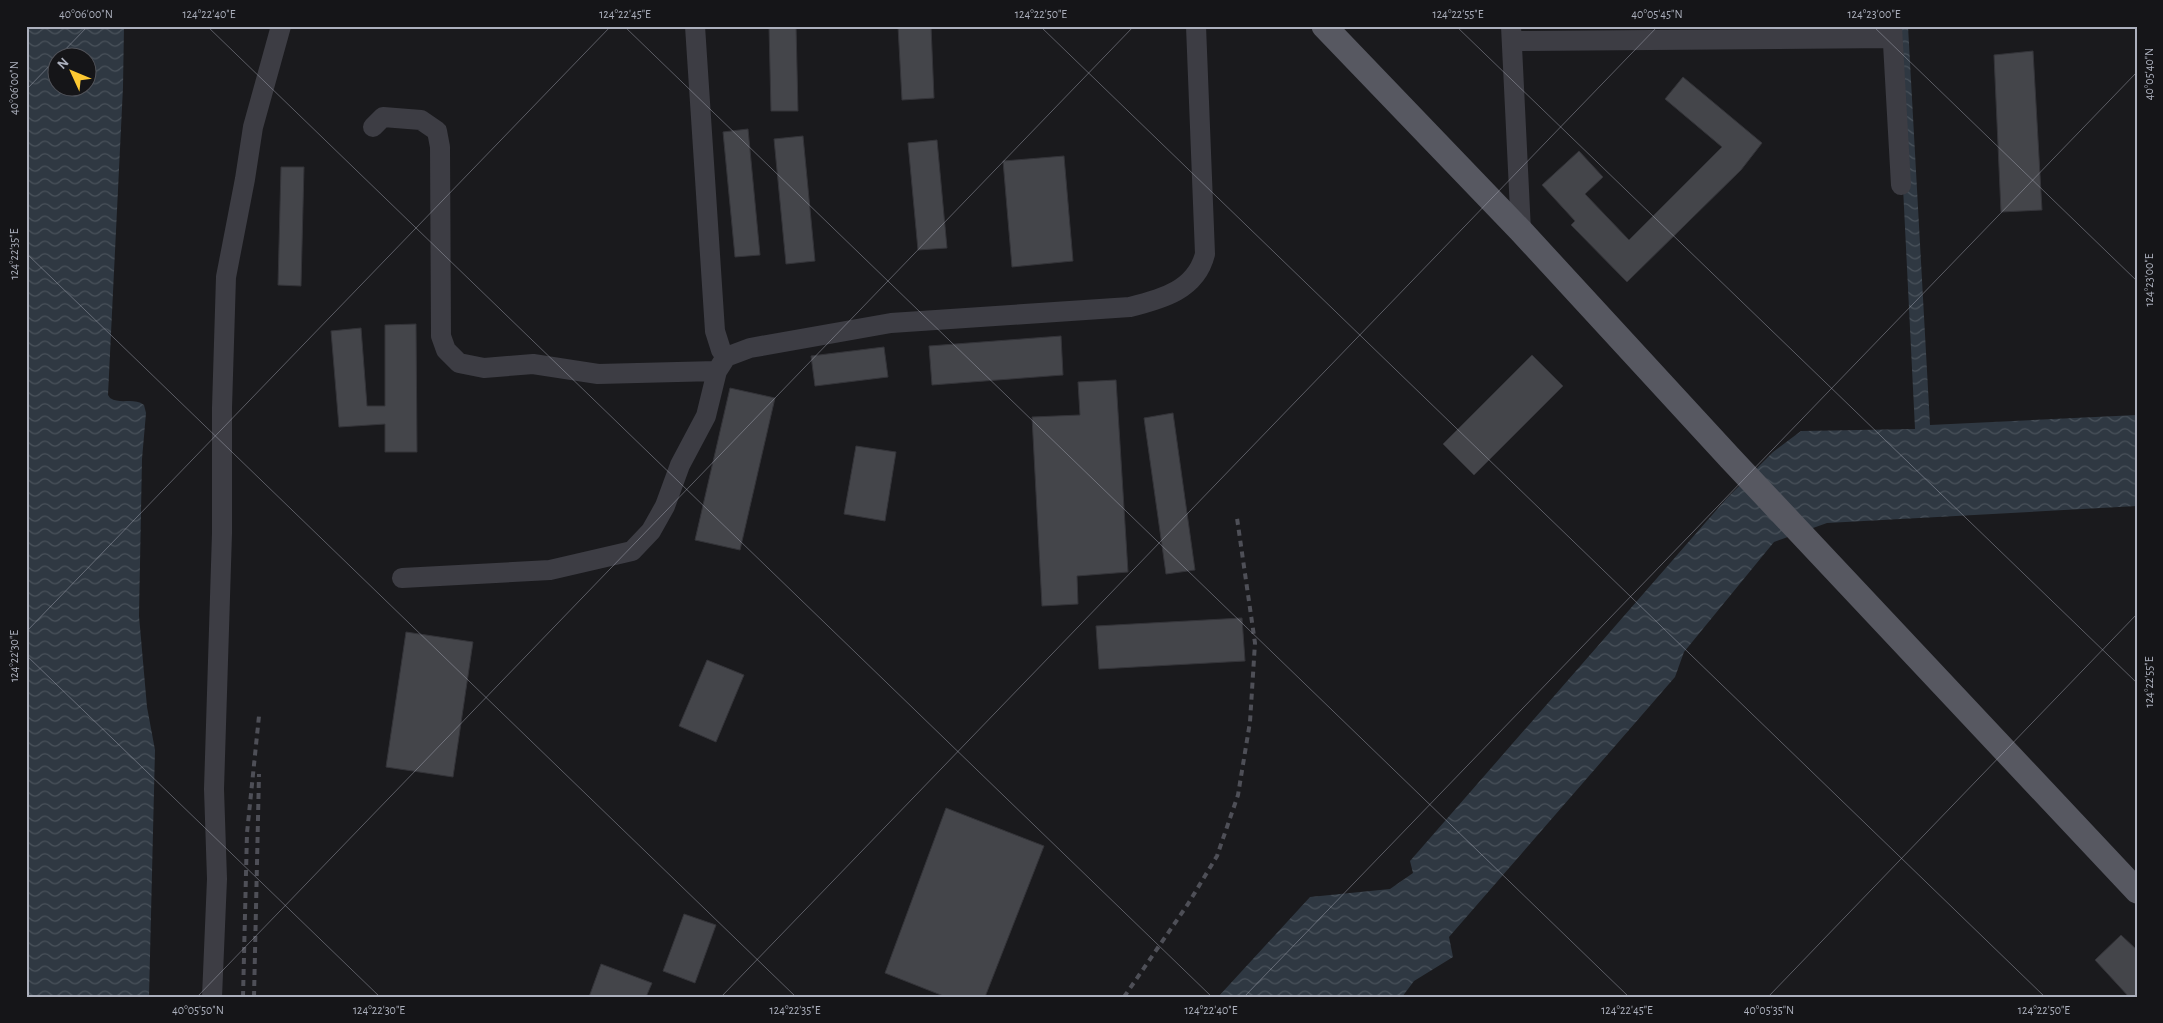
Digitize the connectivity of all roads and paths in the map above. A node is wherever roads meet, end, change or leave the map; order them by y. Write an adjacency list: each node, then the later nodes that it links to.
1 (281, 26): 13 (street)
2 (695, 26): 10 (street)
3 (1196, 26): 10 (street)
4 (1324, 26): 9 (main road)
5 (1892, 32): 6 (street); 8 (street)
6 (1511, 34): 9 (street)
7 (373, 127): 10 (street)
8 (1901, 184)
9 (1521, 231): 12 (main road)
10 (722, 364): 11 (street)
11 (402, 578)
12 (2137, 891)
13 (212, 997)

